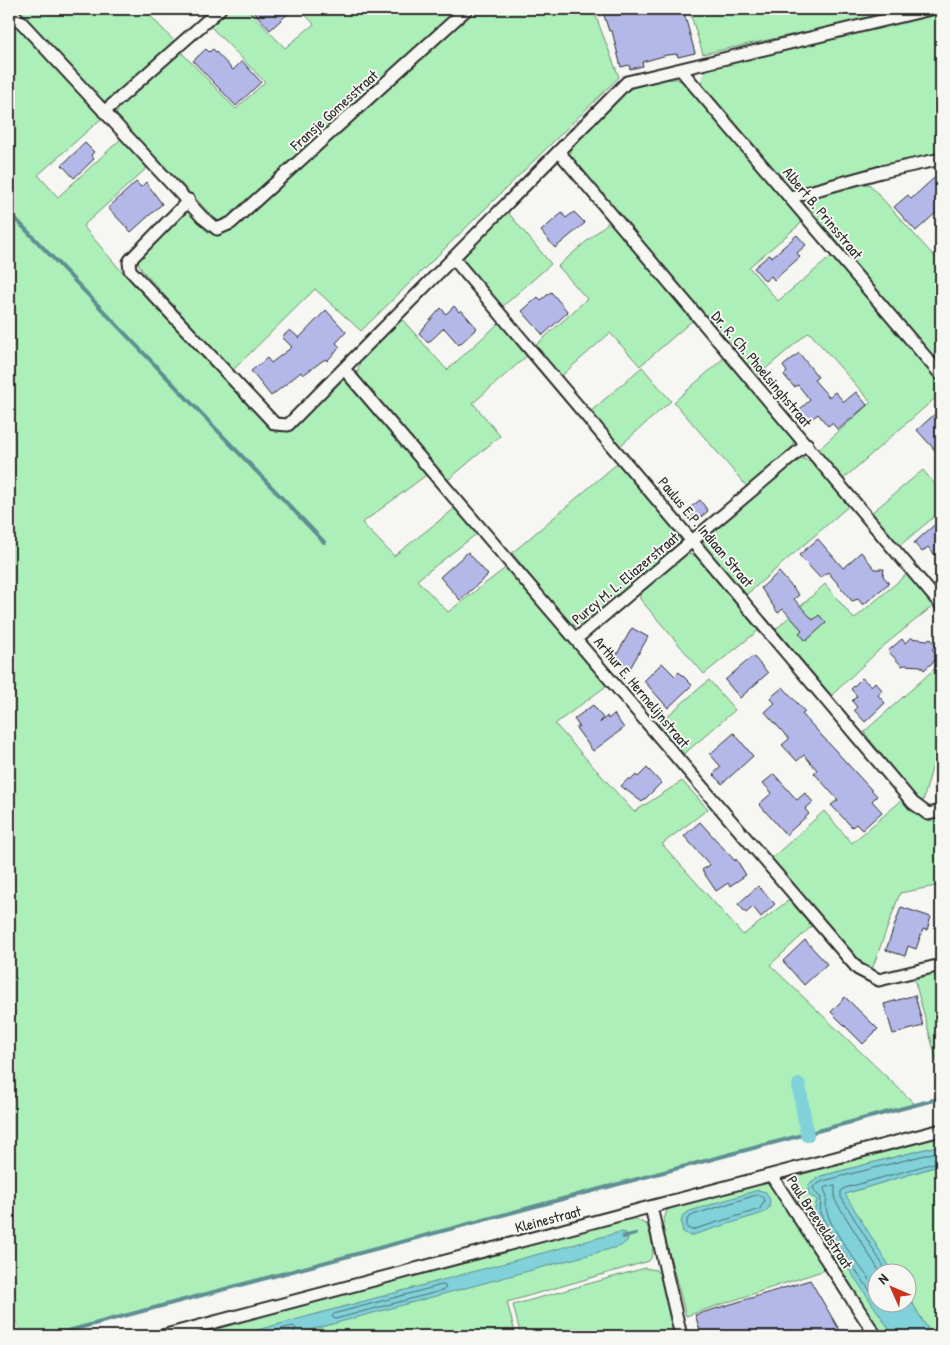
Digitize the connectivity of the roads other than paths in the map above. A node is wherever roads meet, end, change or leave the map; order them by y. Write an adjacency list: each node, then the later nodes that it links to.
1 (220, 9): 6 (street)
2 (467, 9): 10 (street, Fransje Gomesstraat)
3 (930, 9): 5 (street)
4 (9, 10): 6 (street)
5 (681, 70): 7 (street); 9 (street, Albert B. Prinsstraat)
6 (104, 112): 10 (street)
7 (559, 152): 11 (street); 14 (street, Dr. R. Ch. Phoelsinghstraat)
8 (941, 159): 9 (street)
9 (791, 197): 13 (street, Albert B. Prinsstraat)
10 (188, 200): 12 (street)
11 (453, 258): 12 (street); 15 (street, Paulus E.P. Indiaan Straat)
12 (344, 369): 17 (street, Arthur E. Hermelijnstraat)
13 (941, 376)
14 (807, 444): 15 (street, Purcy M. L. Eliazerstraat); 16 (street, Dr. R. Ch. Phoelsinghstraat)
15 (693, 540): 17 (street, Purcy M. L. Eliazerstraat); 18 (street, Paulus E.P. Indiaan Straat)
16 (941, 605)
17 (576, 639): 19 (street, Arthur E. Hermelijnstraat)
18 (941, 811)
19 (941, 965)
20 (941, 1130): 21 (street, Kleinestraat)
21 (771, 1175): 22 (street, Kleinestraat); 25 (street, Paul Breeveldstraat)
22 (651, 1207): 23 (street, Kleinestraat); 24 (street)
23 (162, 1336)
24 (681, 1336)
25 (876, 1336)

